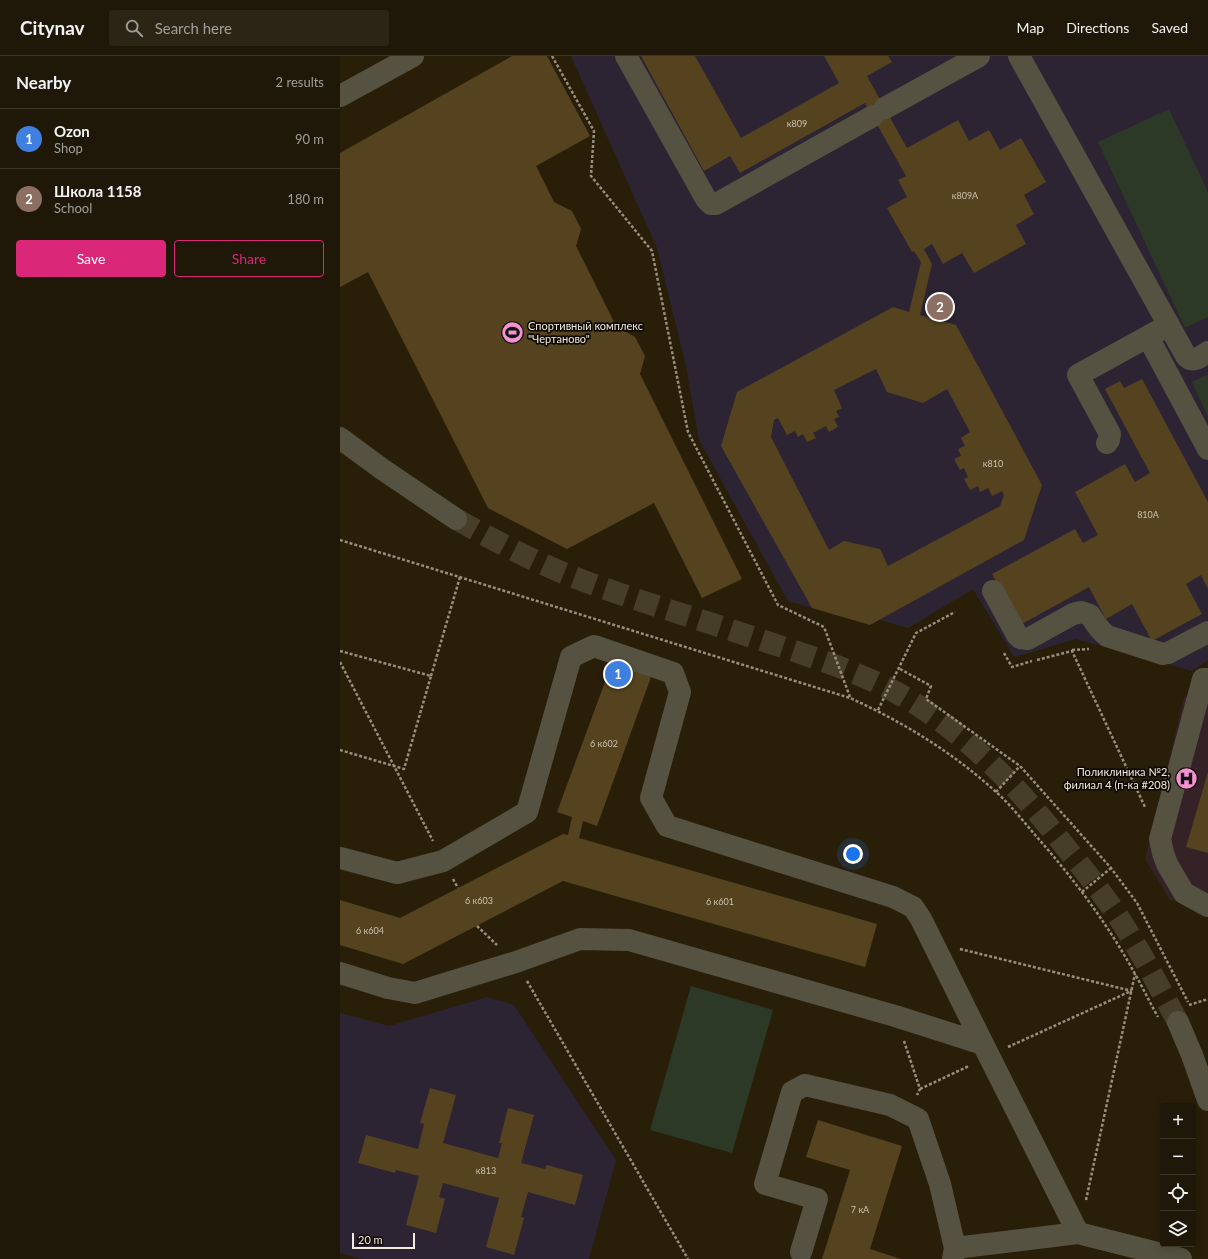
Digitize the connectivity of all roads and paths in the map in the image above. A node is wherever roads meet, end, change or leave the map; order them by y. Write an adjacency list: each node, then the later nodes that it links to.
1 (413, 56): 6 (street)
2 (552, 56): 25 (path)
3 (626, 56): 4 (street)
4 (979, 56)
5 (1019, 56): 7 (street)
6 (340, 96)
7 (1169, 325): 8 (street); 9 (street)
8 (1148, 337): 11 (street); 12 (street)
9 (1208, 352)
10 (340, 438): 13 (street)
11 (1107, 443)
12 (1208, 449)
13 (456, 520)
14 (340, 540): 15 (path)
15 (460, 577): 23 (path); 25 (path)
16 (993, 591): 18 (street)
17 (955, 612): 22 (path)
18 (1208, 632)
19 (1001, 647): 31 (path)
20 (340, 651): 23 (path)
21 (340, 662): 28 (path)
22 (900, 669): 26 (path); 29 (path)
23 (431, 676): 28 (path)
24 (1208, 679): 37 (street)
25 (850, 698): 26 (path)
26 (878, 710): 30 (path)
27 (340, 750): 28 (path)
28 (394, 766): 33 (path)
29 (1020, 766): 30 (path); 34 (path)
30 (996, 792): 36 (path)
31 (1146, 810)
32 (340, 858): 33 (street)
33 (443, 861): 35 (path); 39 (street)
34 (1111, 868): 36 (path); 45 (path)
35 (458, 888)
36 (1082, 892): 42 (path)
37 (1208, 906)
38 (477, 926): 40 (path)
39 (932, 942): 43 (path); 47 (street)
40 (516, 962): 41 (street); 46 (street); 55 (path)
41 (340, 973)
42 (1135, 973): 43 (path); 45 (path)
43 (1132, 991): 47 (path); 51 (path)
44 (1208, 999): 45 (path)
45 (1179, 1012): 49 (street)
46 (895, 1016): 47 (street); 48 (path)
47 (986, 1050): 48 (path); 52 (street)
48 (920, 1089): 50 (path)
49 (1207, 1095)
50 (909, 1115): 53 (street); 54 (street)
51 (1085, 1202)
52 (1078, 1233): 54 (street); 56 (street)
53 (801, 1252)
54 (954, 1253)
55 (688, 1259)
56 (1181, 1259)

